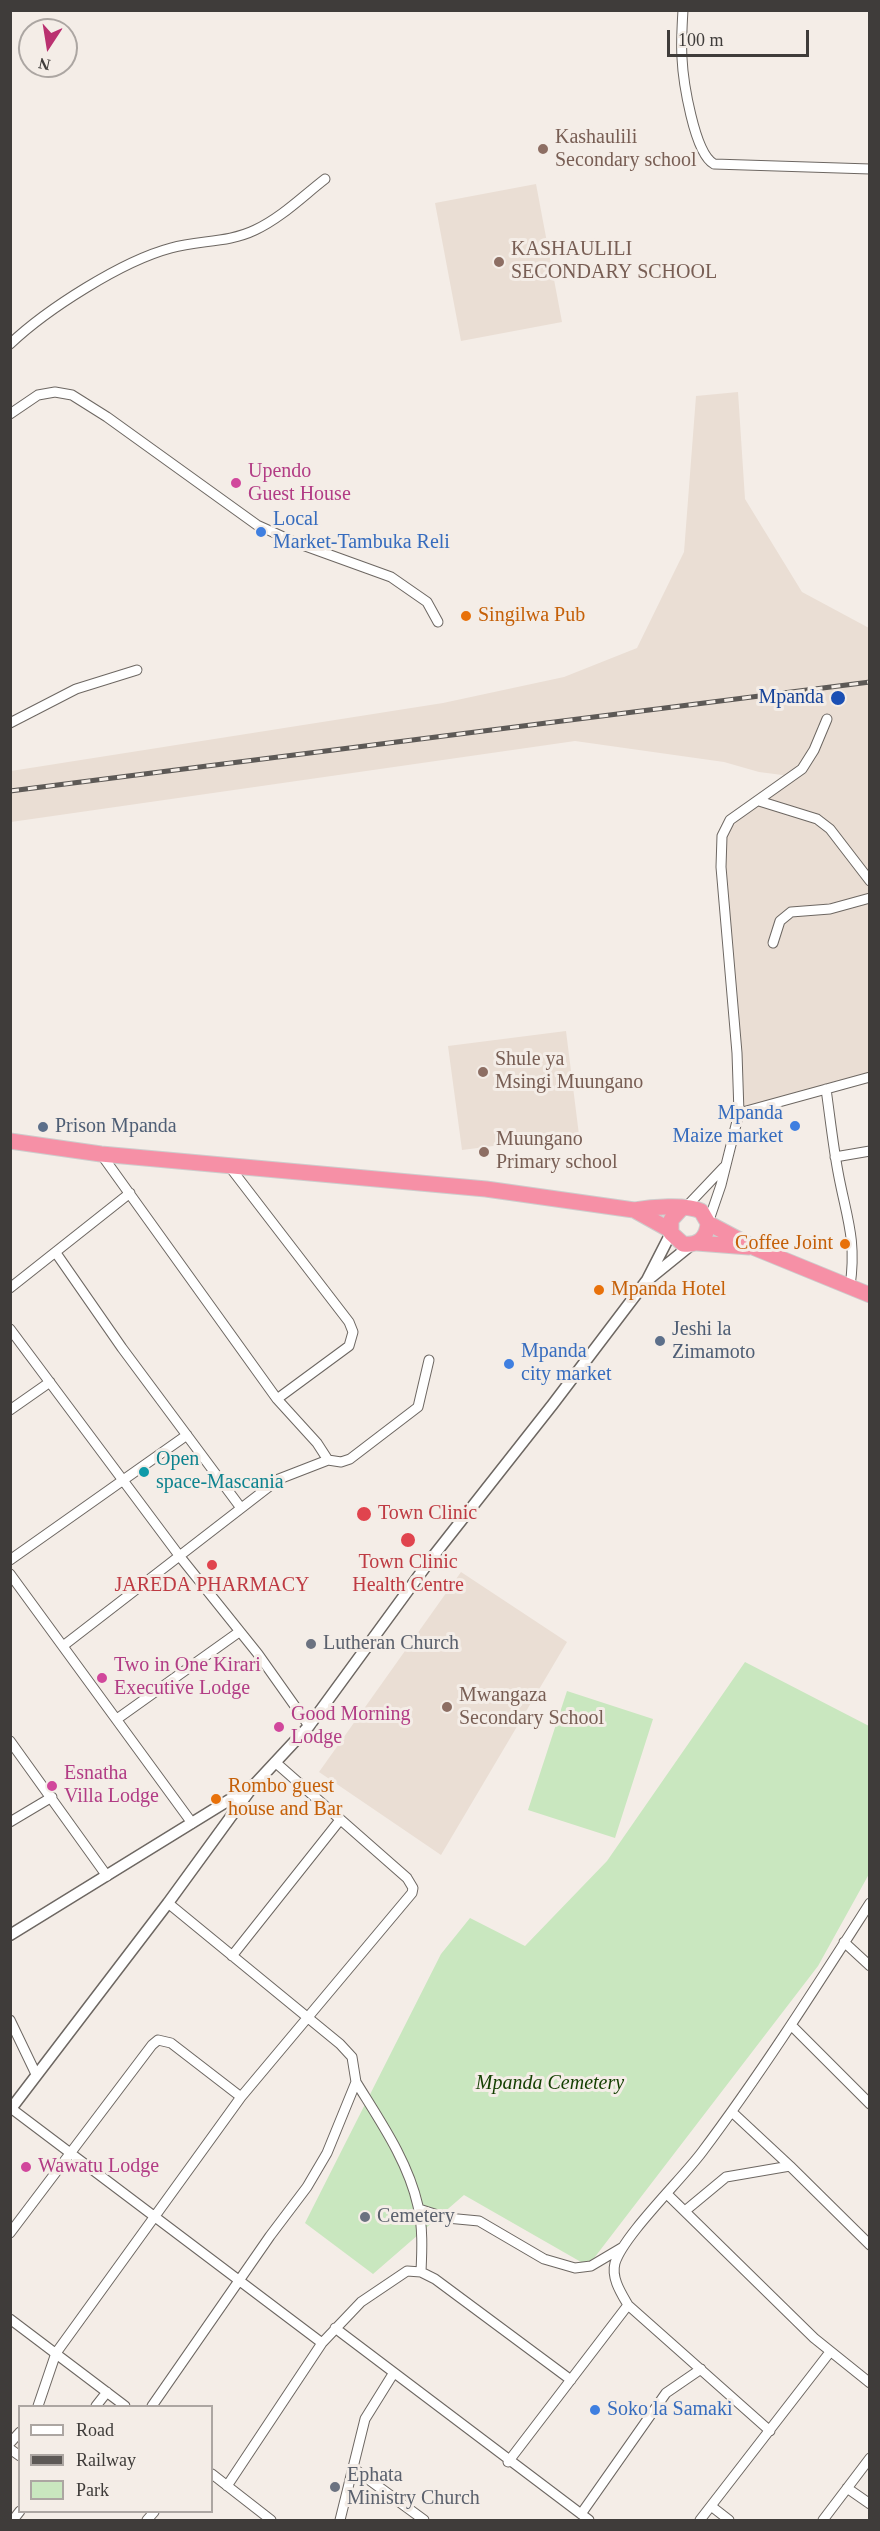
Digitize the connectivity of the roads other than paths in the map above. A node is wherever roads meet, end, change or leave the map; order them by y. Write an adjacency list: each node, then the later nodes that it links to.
1 (683, 10): 2 (street)
2 (870, 169)
3 (325, 179): 4 (street)
4 (10, 344)
5 (10, 414): 6 (street)
6 (438, 622)
7 (137, 670): 9 (street)
8 (827, 719): 10 (street)
9 (10, 723)
10 (759, 801): 11 (street); 16 (street)
11 (870, 881)
12 (870, 898): 13 (street)
13 (773, 943)
14 (870, 1077): 15 (street)
15 (826, 1089): 16 (street); 20 (street)
16 (739, 1113): 21 (street)
17 (10, 1141): 19 (highway)
18 (870, 1151): 20 (street)
19 (101, 1154): 22 (highway); 23 (street)
20 (835, 1157): 32 (street)
21 (725, 1165): 24 (street); 26 (street)
22 (229, 1166): 25 (highway); 38 (street)
23 (130, 1193): 30 (street); 38 (street)
24 (684, 1208): 25 (highway); 26 (highway); 27 (highway)
25 (634, 1210): 27 (highway)
26 (708, 1223): 28 (highway); 29 (highway)
27 (671, 1232): 28 (highway); 31 (street)
28 (694, 1244): 29 (highway); 31 (street)
29 (755, 1248): 32 (highway)
30 (56, 1253): 33 (street); 40 (street)
31 (647, 1280): 50 (street)
32 (850, 1286): 34 (highway)
33 (10, 1288)
34 (870, 1295)
35 (10, 1329): 37 (street)
36 (429, 1360): 41 (street)
37 (50, 1382): 39 (street); 42 (street)
38 (277, 1399): 41 (street)
39 (10, 1410)
40 (187, 1435): 42 (street); 43 (street)
41 (328, 1460): 43 (street)
42 (123, 1480): 44 (street); 45 (street)
43 (241, 1508): 44 (street)
44 (181, 1558): 47 (street); 48 (street)
45 (10, 1560)
46 (10, 1574): 48 (street)
47 (239, 1632): 49 (street); 50 (street)
48 (63, 1646): 49 (street)
49 (117, 1719): 57 (street)
50 (309, 1726): 52 (street)
51 (10, 1741): 54 (street)
52 (275, 1762): 53 (street); 55 (street)
53 (255, 1784): 57 (street); 59 (street)
54 (52, 1797): 56 (street); 58 (street)
55 (340, 1820): 63 (street); 65 (street)
56 (10, 1822)
57 (192, 1823): 58 (street)
58 (107, 1876): 61 (street)
59 (168, 1903): 63 (street); 72 (street)
60 (870, 1903): 62 (street)
61 (10, 1935)
62 (844, 1942): 64 (street); 67 (street)
63 (232, 1956): 65 (street)
64 (870, 1966)
65 (306, 2017): 69 (street); 70 (street)
66 (10, 2020): 68 (street)
67 (791, 2025): 71 (street); 73 (street)
68 (35, 2072)
69 (356, 2082): 77 (street); 84 (street)
70 (241, 2097): 74 (street); 79 (street)
71 (870, 2104)
72 (11, 2110): 74 (street)
73 (732, 2112): 75 (street); 76 (street)
74 (71, 2153): 79 (street); 80 (street)
75 (790, 2166): 78 (street); 81 (street)
76 (668, 2195): 78 (street); 82 (street)
77 (419, 2209): 82 (street); 83 (street)
78 (685, 2211): 89 (street)
79 (155, 2217): 84 (street); 90 (street)
80 (10, 2233)
81 (870, 2245)
82 (623, 2247): 85 (street)
83 (421, 2272): 87 (street); 93 (street)
84 (239, 2281): 88 (street); 99 (street)
85 (628, 2305): 91 (street); 93 (street)
86 (10, 2319): 90 (street)
87 (335, 2328): 88 (street); 92 (street)
88 (322, 2343): 105 (street)
89 (830, 2352): 94 (street); 100 (street)
90 (56, 2353): 95 (street); 96 (street)
91 (701, 2368): 100 (street); 109 (street)
92 (393, 2374): 102 (street); 103 (street)
93 (571, 2380): 102 (street)
94 (870, 2384)
95 (107, 2392): 97 (street); 98 (street)
96 (38, 2405)
97 (97, 2405)
98 (124, 2405)
99 (153, 2405)
100 (770, 2431): 108 (street)
101 (870, 2458): 106 (street)
102 (508, 2462): 109 (street)
103 (353, 2468): 111 (street); 112 (street)
104 (213, 2475): 105 (street)
105 (227, 2486): 110 (street)
106 (847, 2488): 107 (street); 115 (street)
107 (870, 2504)
108 (711, 2506): 113 (street); 114 (street)
109 (585, 2517)
110 (272, 2520)
111 (340, 2520)
112 (424, 2520)
113 (700, 2520)
114 (729, 2520)
115 (823, 2520)

